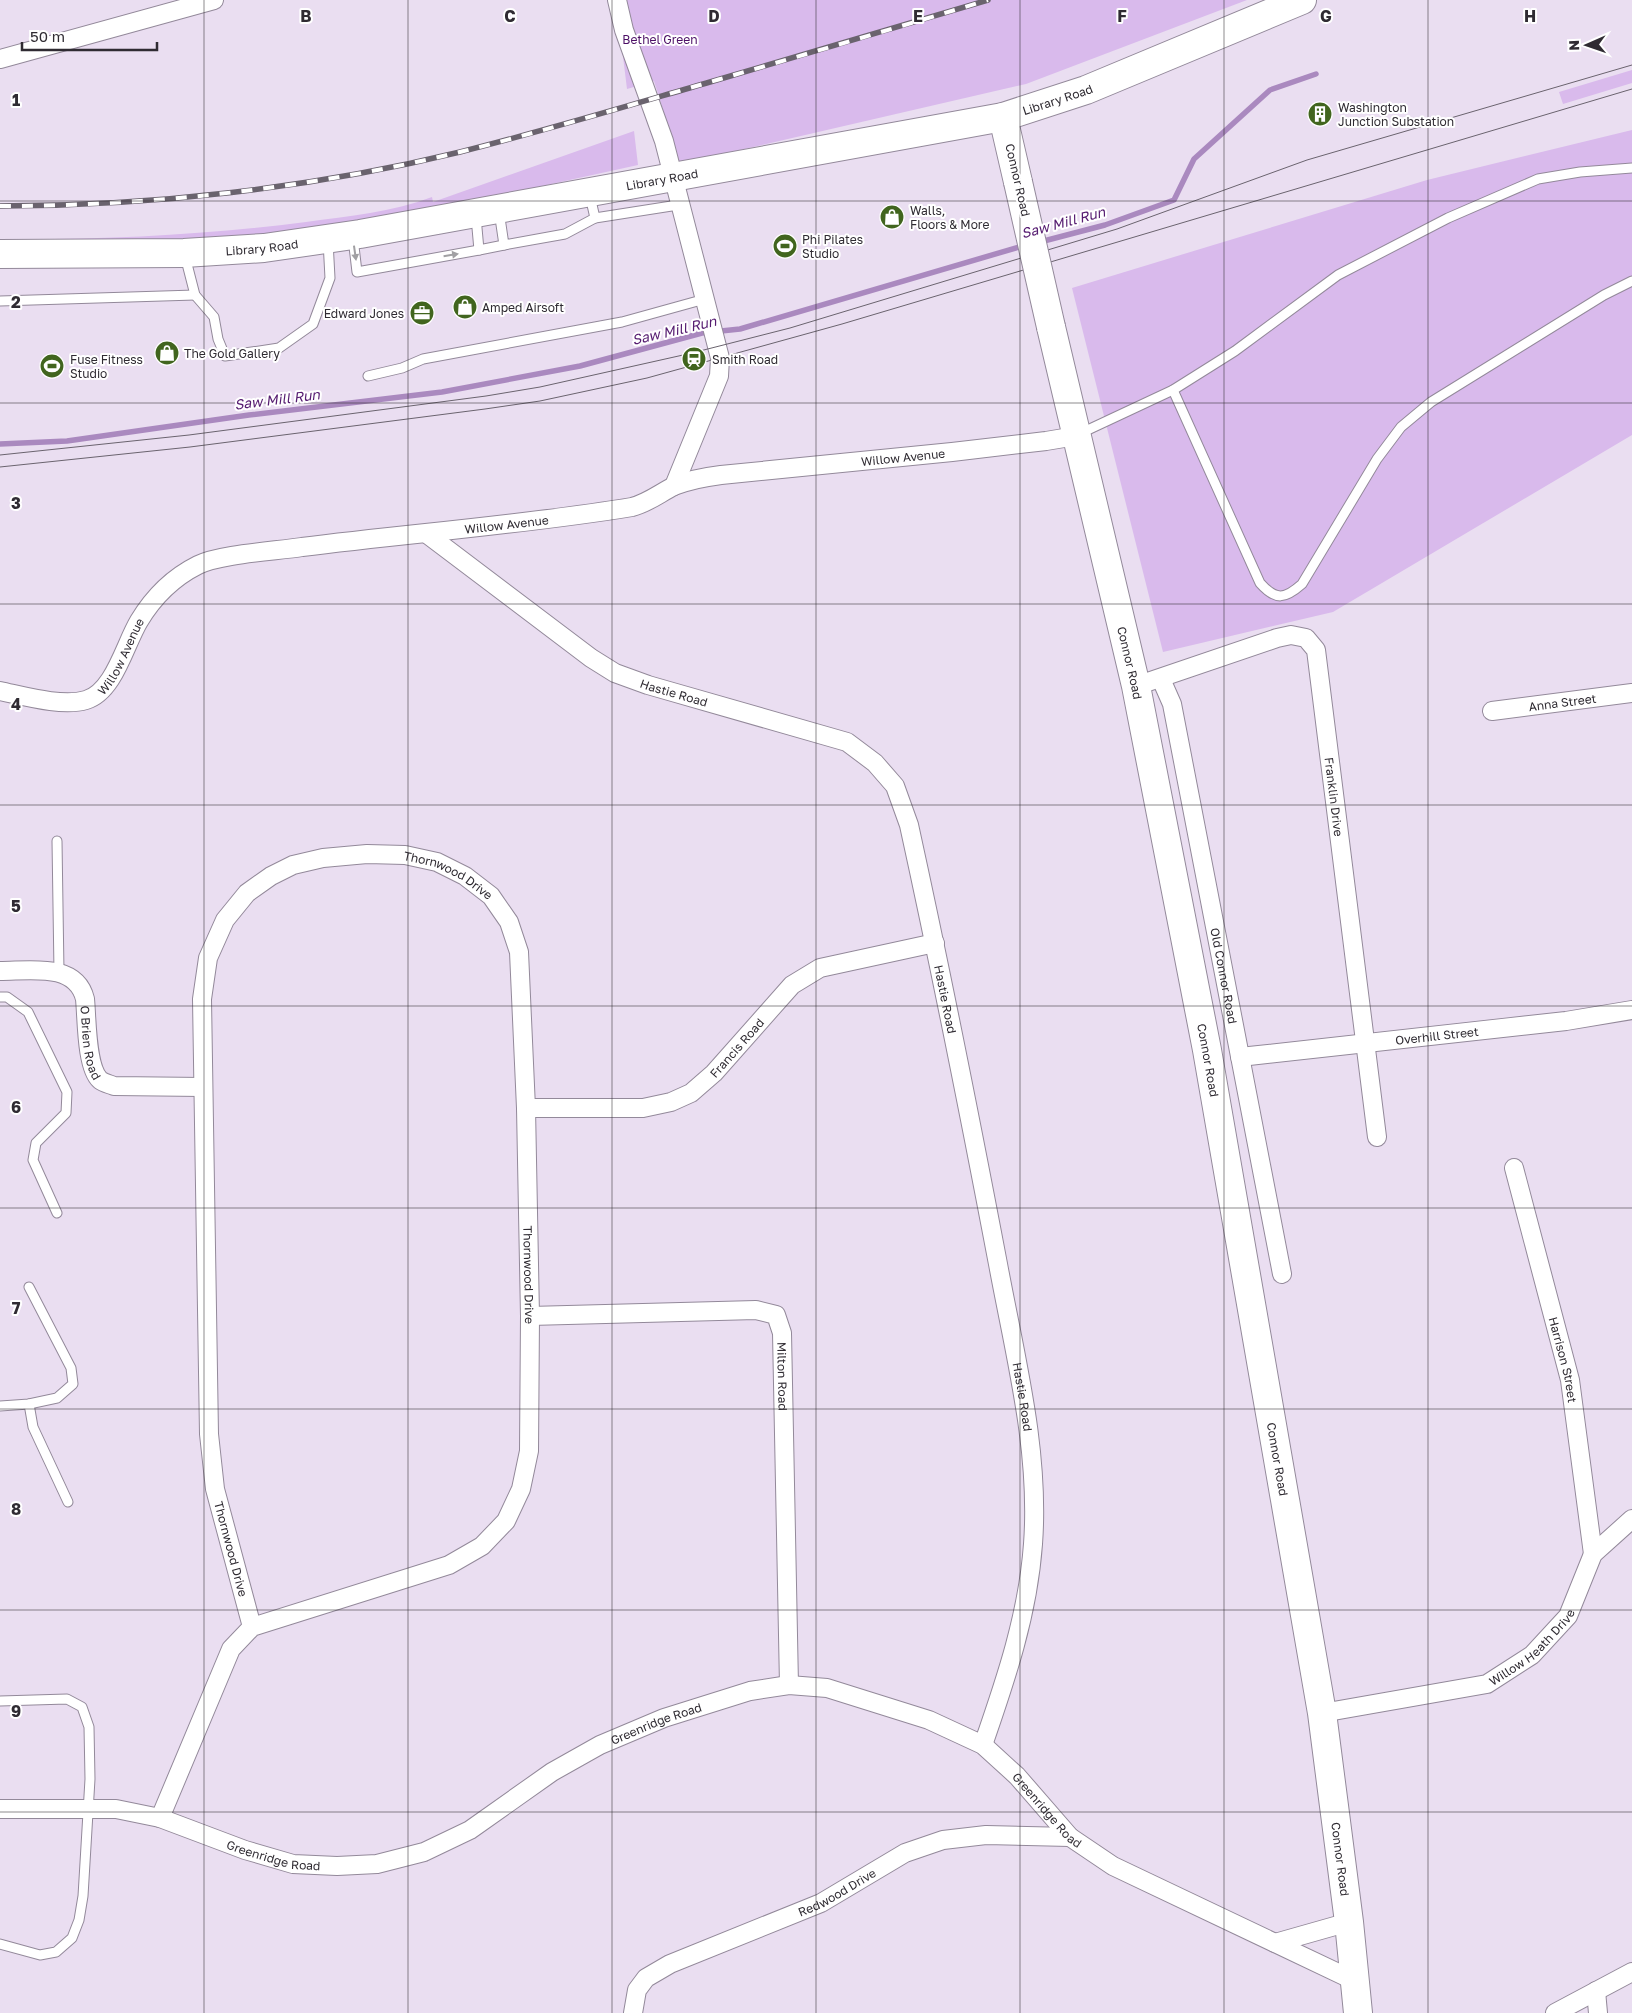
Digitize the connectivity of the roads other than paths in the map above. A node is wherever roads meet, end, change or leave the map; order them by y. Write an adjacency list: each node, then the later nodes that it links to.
1 (214, 0): 4 (street)
2 (617, 0): 7 (street)
3 (1302, 0): 5 (main road, Library Road)
4 (0, 59)
5 (1003, 117): 7 (main road, Library Road); 22 (main road, Connor Road, bridge)
6 (1632, 168): 21 (lane)
7 (672, 178): 8 (main road, Library Road); 9 (street)
8 (592, 205): 9 (lane); 10 (main road, Library Road); 12 (lane)
9 (678, 205): 18 (street)
10 (487, 211): 11 (main road, Library Road); 12 (lane); 13 (lane)
11 (340, 237): 13 (lane, one-way to 13); 14 (main road, Library Road); 17 (lane)
12 (504, 245): 13 (lane)
13 (479, 250)
14 (184, 253): 15 (main road, Library Road); 17 (lane)
15 (0, 254)
16 (1632, 281): 21 (lane)
17 (195, 296): 19 (lane)
18 (705, 299): 20 (lane); 23 (street)
19 (0, 301)
20 (368, 376)
21 (1173, 390): 22 (lane)
22 (1076, 436): 23 (street, Willow Avenue); 25 (main road, Connor Road)
23 (674, 486): 24 (street, Willow Avenue)
24 (427, 534): 26 (street, Willow Avenue); 30 (street, Hastie Road)
25 (1148, 683): 35 (street, Franklin Drive); 36 (street, Old Connor Road); 53 (main road, Connor Road)
26 (0, 691)
27 (1632, 693): 28 (street, Anna Street)
28 (1492, 711)
29 (57, 841): 32 (lane)
30 (935, 943): 38 (street, Francis Road); 54 (street, Hastie Road)
31 (0, 971): 32 (street)
32 (59, 972): 37 (street, O Brien Road)
33 (0, 997): 41 (lane)
34 (1632, 1010): 35 (street, Overhill Street)
35 (1366, 1042): 36 (street, Overhill Street); 39 (street, Franklin Drive)
36 (1240, 1057): 42 (street, Old Connor Road)
37 (203, 1087): 38 (street, Thornwood Drive); 50 (street, Thornwood Drive)
38 (526, 1108): 44 (street, Thornwood Drive)
39 (1377, 1137)
40 (1514, 1168): 49 (street, Harrison Street)
41 (57, 1213)
42 (1282, 1274)
43 (30, 1287): 45 (lane)
44 (530, 1316): 50 (street, Thornwood Drive); 51 (street, Milton Road)
45 (29, 1404): 46 (lane); 47 (lane)
46 (0, 1406)
47 (68, 1502)
48 (1632, 1519): 49 (street, Willow Heath Drive)
49 (1594, 1554): 53 (street, Willow Heath Drive)
50 (252, 1627): 57 (street, Thornwood Drive)
51 (788, 1686): 54 (street, Greenridge Road); 57 (street, Greenridge Road)
52 (0, 1701): 55 (lane)
53 (1322, 1713): 59 (main road, Connor Road)
54 (983, 1745): 58 (street, Greenridge Road)
55 (88, 1807): 56 (street, Greenridge Road); 57 (street, Greenridge Road); 61 (lane)
56 (0, 1809)
57 (160, 1818)
58 (1070, 1837): 60 (street, Greenridge Road); 65 (street, Redwood Drive)
59 (1349, 1922): 60 (street); 63 (main road, Connor Road)
60 (1275, 1943): 63 (street, Greenridge Road)
61 (0, 1944)
62 (1632, 1972): 64 (street)
63 (1355, 1981): 66 (main road, Connor Road)
64 (1596, 1991): 67 (street); 68 (street)
65 (634, 2013)
66 (1358, 2013)
67 (1555, 2013)
68 (1598, 2013)

